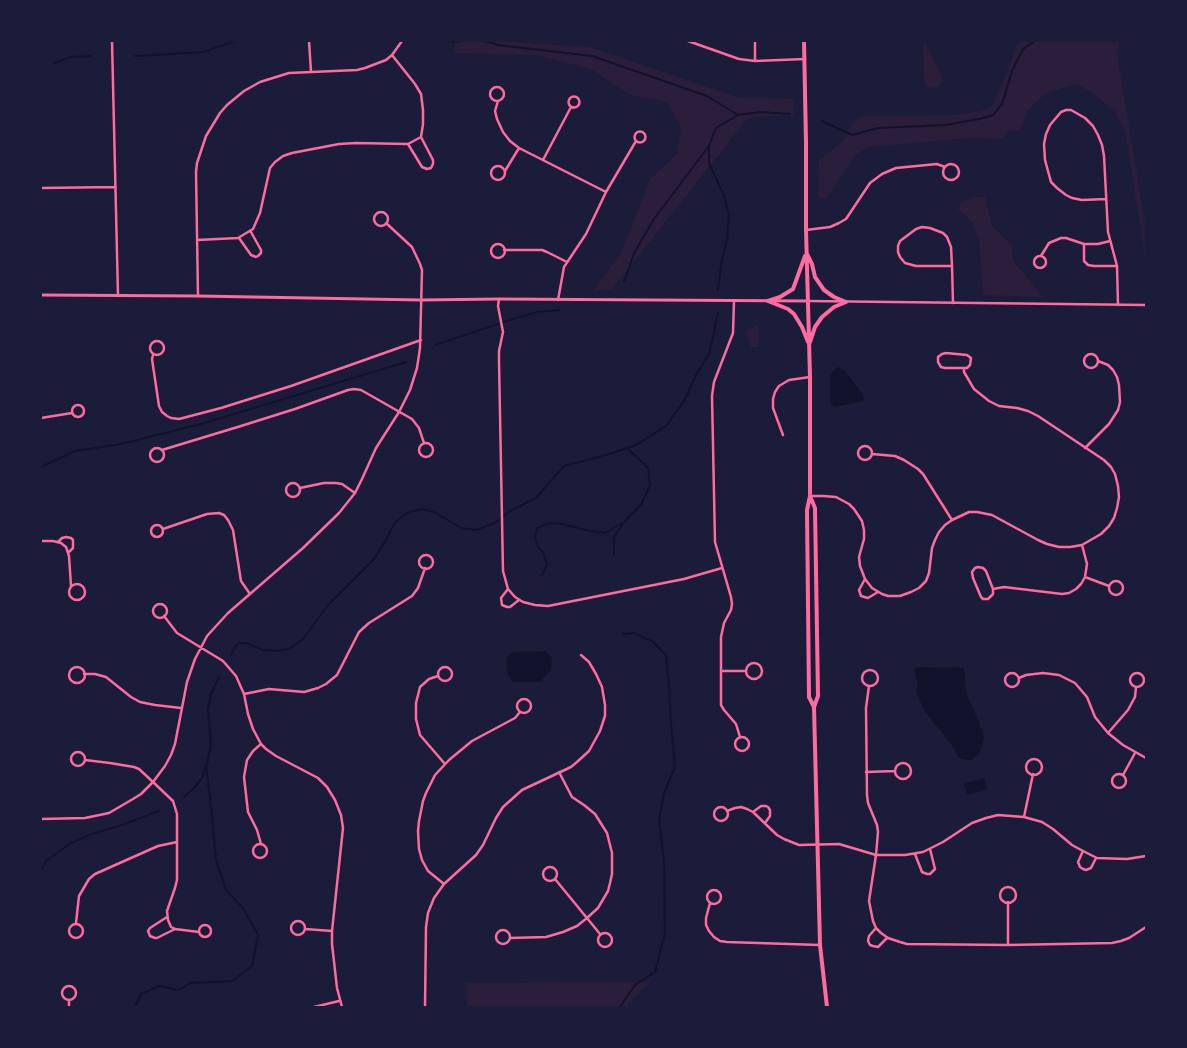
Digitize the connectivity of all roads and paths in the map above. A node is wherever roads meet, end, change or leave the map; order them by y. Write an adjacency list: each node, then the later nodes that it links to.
1 (112, 41): 20 (street)
2 (310, 41): 10 (street)
3 (402, 41): 7 (street)
4 (688, 41): 9 (street)
5 (755, 41): 9 (street)
6 (804, 41): 8 (main road)
7 (392, 55): 10 (street); 13 (street)
8 (805, 59): 9 (street); 25 (main road)
9 (755, 61)
10 (310, 72): 28 (street)
11 (498, 101): 11 (street); 16 (street)
12 (571, 107): 12 (street); 17 (street)
13 (421, 137): 15 (street); 15 (street)
14 (636, 140): 14 (street); 22 (street)
15 (408, 144): 26 (street)
16 (519, 148): 17 (street); 19 (street)
17 (543, 160): 22 (street)
18 (945, 167): 18 (street); 25 (street)
19 (505, 171): 19 (street)
20 (116, 186): 21 (street); 38 (street)
21 (41, 188)
22 (606, 192): 34 (street)
23 (1106, 199): 23 (street); 29 (street)
24 (386, 223): 24 (street); 41 (street)
25 (806, 230): 32 (main road)
26 (250, 231): 27 (street); 27 (street)
27 (239, 238): 28 (street)
28 (196, 240): 39 (street)
29 (1110, 241): 30 (street); 36 (street)
30 (1084, 244): 33 (street); 36 (street)
31 (504, 250): 31 (street); 34 (street)
32 (806, 253): 43 (main road); 44 (main road); 46 (main road)
33 (1041, 256): 33 (street)
34 (567, 262): 42 (street)
35 (952, 266): 35 (street); 47 (street)
36 (1117, 266): 48 (street)
37 (41, 295): 38 (street)
38 (118, 296): 39 (street)
39 (198, 296): 41 (street)
40 (499, 299): 41 (street); 42 (street); 79 (street)
41 (421, 300): 50 (street)
42 (558, 300): 45 (street)
43 (768, 301): 44 (street); 45 (street); 51 (main road)
44 (808, 301): 46 (street); 51 (main road)
45 (734, 302): 74 (street)
46 (846, 302): 47 (street); 51 (main road)
47 (953, 303): 48 (street)
48 (1118, 305): 49 (street)
49 (1146, 306)
50 (421, 340): 52 (street); 56 (street)
51 (809, 344): 55 (main road)
52 (153, 355): 52 (street)
53 (1098, 360): 53 (street); 61 (street)
54 (964, 368): 54 (street); 61 (street)
55 (810, 378): 59 (street); 66 (main road)
56 (399, 412): 60 (street); 62 (street); 65 (street)
57 (72, 413): 57 (street); 58 (street)
58 (41, 418)
59 (783, 435)
60 (424, 443): 60 (street)
61 (1085, 448): 71 (street)
62 (162, 450): 62 (street)
63 (872, 454): 63 (street); 67 (street)
64 (300, 488): 64 (street); 65 (street)
65 (355, 493): 82 (street)
66 (810, 496): 76 (street); 95 (main road); 95 (main road)
67 (952, 520): 71 (street); 81 (street)
68 (163, 529): 68 (street); 82 (street)
69 (41, 541): 70 (street)
70 (58, 542): 72 (street); 72 (street)
71 (1082, 545): 75 (street)
72 (68, 553): 77 (street)
73 (425, 568): 73 (street); 94 (street)
74 (722, 568): 83 (street); 87 (street)
75 (1085, 577): 78 (street); 80 (street)
76 (864, 578): 81 (street); 81 (street)
77 (71, 586): 77 (street)
78 (1109, 586): 78 (street)
79 (508, 589): 83 (street); 83 (street)
80 (993, 590): 80 (street)
81 (878, 592)
82 (250, 594): 85 (street)
83 (519, 600)
84 (164, 616): 84 (street); 85 (street)
85 (201, 647): 94 (street); 96 (street)
86 (581, 655): 106 (street)
87 (721, 671): 88 (street); 99 (street)
88 (746, 671): 88 (street)
89 (84, 674): 89 (street); 96 (street)
90 (438, 676): 90 (street); 104 (street)
91 (1019, 678): 91 (street); 98 (street)
92 (869, 686): 92 (street); 107 (street)
93 (1136, 687): 93 (street); 98 (street)
94 (244, 694): 100 (street)
95 (814, 707): 118 (main road)
96 (182, 708): 110 (street)
97 (520, 712): 97 (street); 104 (street)
98 (1108, 733): 101 (street)
99 (740, 737): 99 (street)
100 (261, 744): 117 (street); 136 (street)
101 (1135, 753): 102 (street); 109 (street)
102 (1146, 758)
103 (85, 760): 103 (street); 110 (street)
104 (445, 764): 126 (street)
105 (895, 771): 105 (street); 107 (street)
106 (559, 772): 126 (street); 130 (street)
107 (866, 772): 122 (street)
108 (1033, 774): 108 (street); 113 (street)
109 (1123, 775): 109 (street)
110 (153, 782): 114 (street); 116 (street)
111 (727, 811): 111 (street); 112 (street)
112 (753, 812): 115 (street); 115 (street)
113 (1024, 818): 119 (street); 120 (street)
114 (41, 819)
115 (765, 823): 118 (street)
116 (177, 842): 129 (street); 131 (street)
117 (261, 844): 117 (street)
118 (818, 844): 122 (street); 141 (main road)
119 (930, 849): 121 (street); 121 (street)
120 (1083, 852): 124 (street); 124 (street)
121 (915, 854): 122 (street)
122 (876, 855): 133 (street)
123 (1146, 856): 124 (street)
124 (1096, 858)
125 (555, 879): 125 (street); 130 (street)
126 (444, 884): 148 (street)
127 (1008, 902): 127 (street); 142 (street)
128 (710, 904): 128 (street); 141 (street)
129 (168, 917): 134 (street); 134 (street)
130 (587, 918): 138 (street); 139 (street)
131 (76, 923): 131 (street)
132 (1146, 927): 142 (street)
133 (876, 928): 140 (street); 140 (street)
134 (175, 929): 137 (street)
135 (305, 929): 135 (street); 136 (street)
136 (332, 931): 144 (street)
137 (199, 932): 137 (street)
138 (600, 934): 138 (street)
139 (510, 938): 139 (street)
140 (888, 938): 142 (street)
141 (820, 945): 149 (main road)
142 (1008, 945)
143 (69, 1000): 143 (street); 145 (street)
144 (340, 1001): 146 (street); 147 (street)
145 (69, 1007)
146 (314, 1007)
147 (342, 1007)
148 (425, 1007)
149 (827, 1007)

